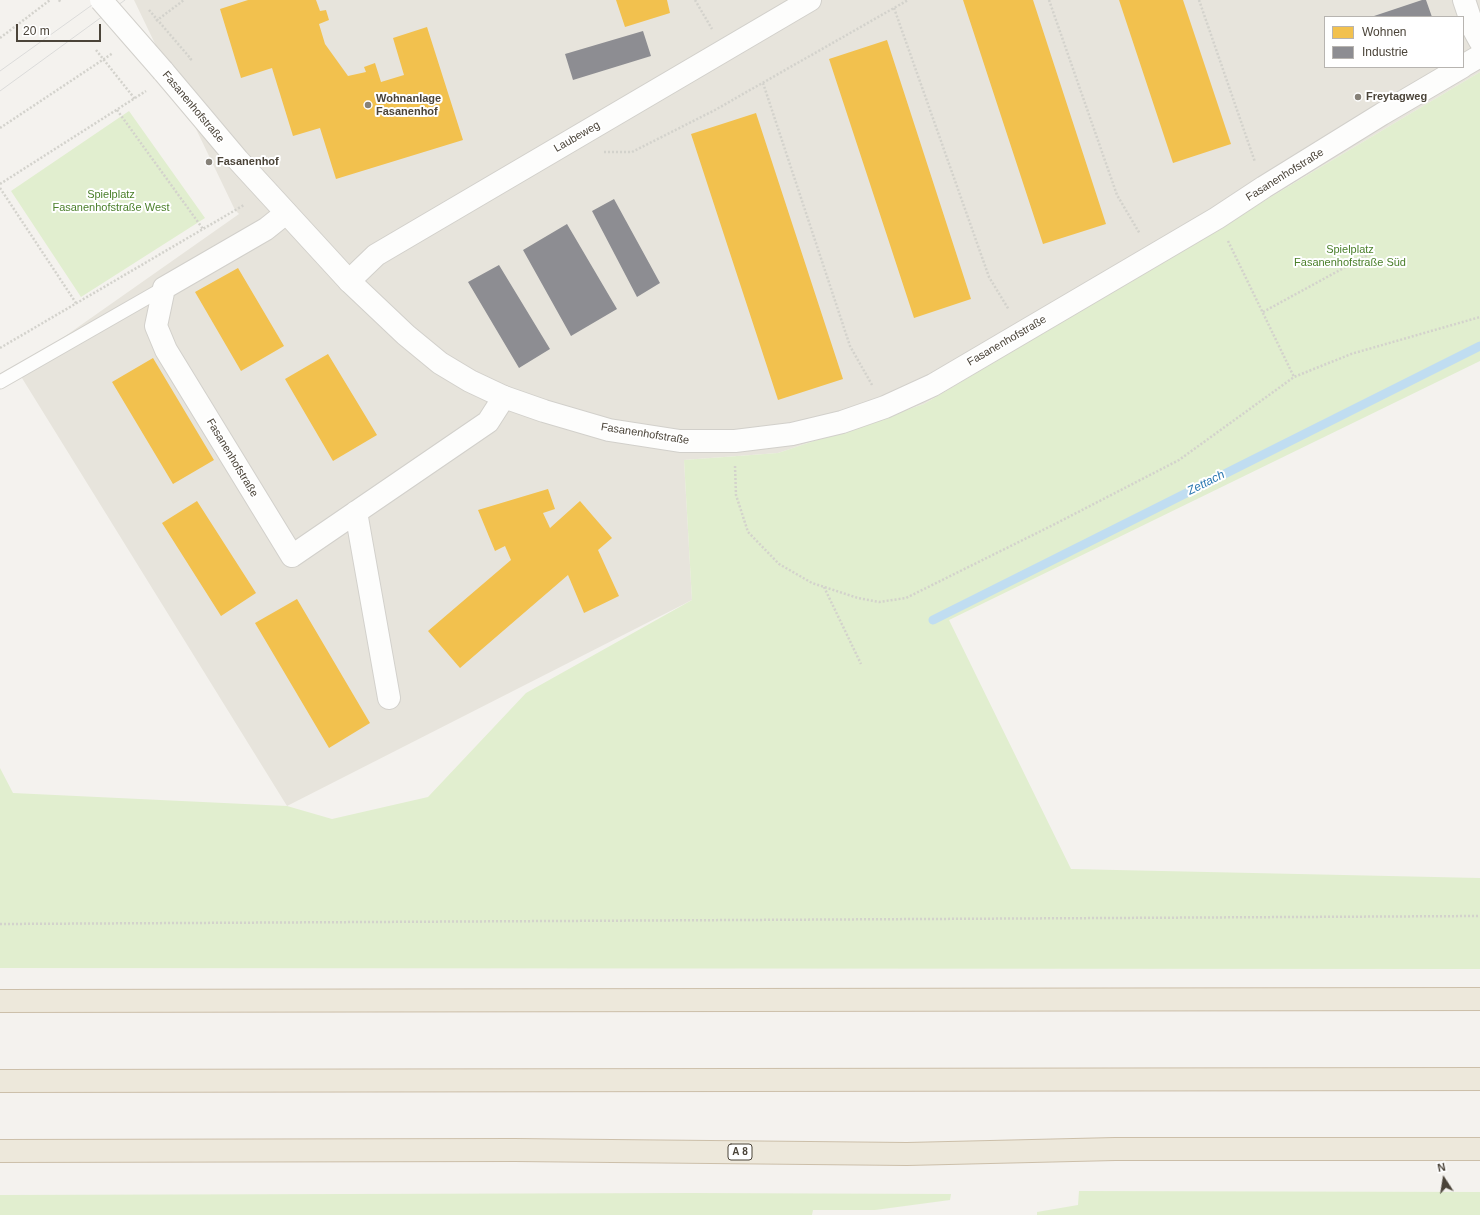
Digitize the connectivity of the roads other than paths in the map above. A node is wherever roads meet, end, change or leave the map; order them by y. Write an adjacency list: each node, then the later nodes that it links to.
1 (101, 0): 8 (street, Fasanenhofstraße, bridge)
2 (810, 0): 9 (street, Laubeweg)
3 (1464, 0): 4 (street)
4 (1480, 41)
5 (1480, 56): 6 (street, Fasanenhofstraße)
6 (1464, 66)
7 (1460, 68): 12 (street, Fasanenhofstraße)
8 (286, 213): 9 (street, Fasanenhofstraße); 10 (street)
9 (349, 281): 12 (street, Fasanenhofstraße)
10 (164, 288): 11 (lane); 13 (street, Fasanenhofstraße)
11 (0, 382)
12 (504, 397): 13 (street, Fasanenhofstraße)
13 (356, 512): 14 (street)
14 (389, 698)
15 (1480, 999): 16 (highway)
16 (0, 1001)
17 (1480, 1080): 18 (highway)
18 (0, 1081)
19 (1480, 1149): 20 (highway, A 8)
20 (0, 1151)

